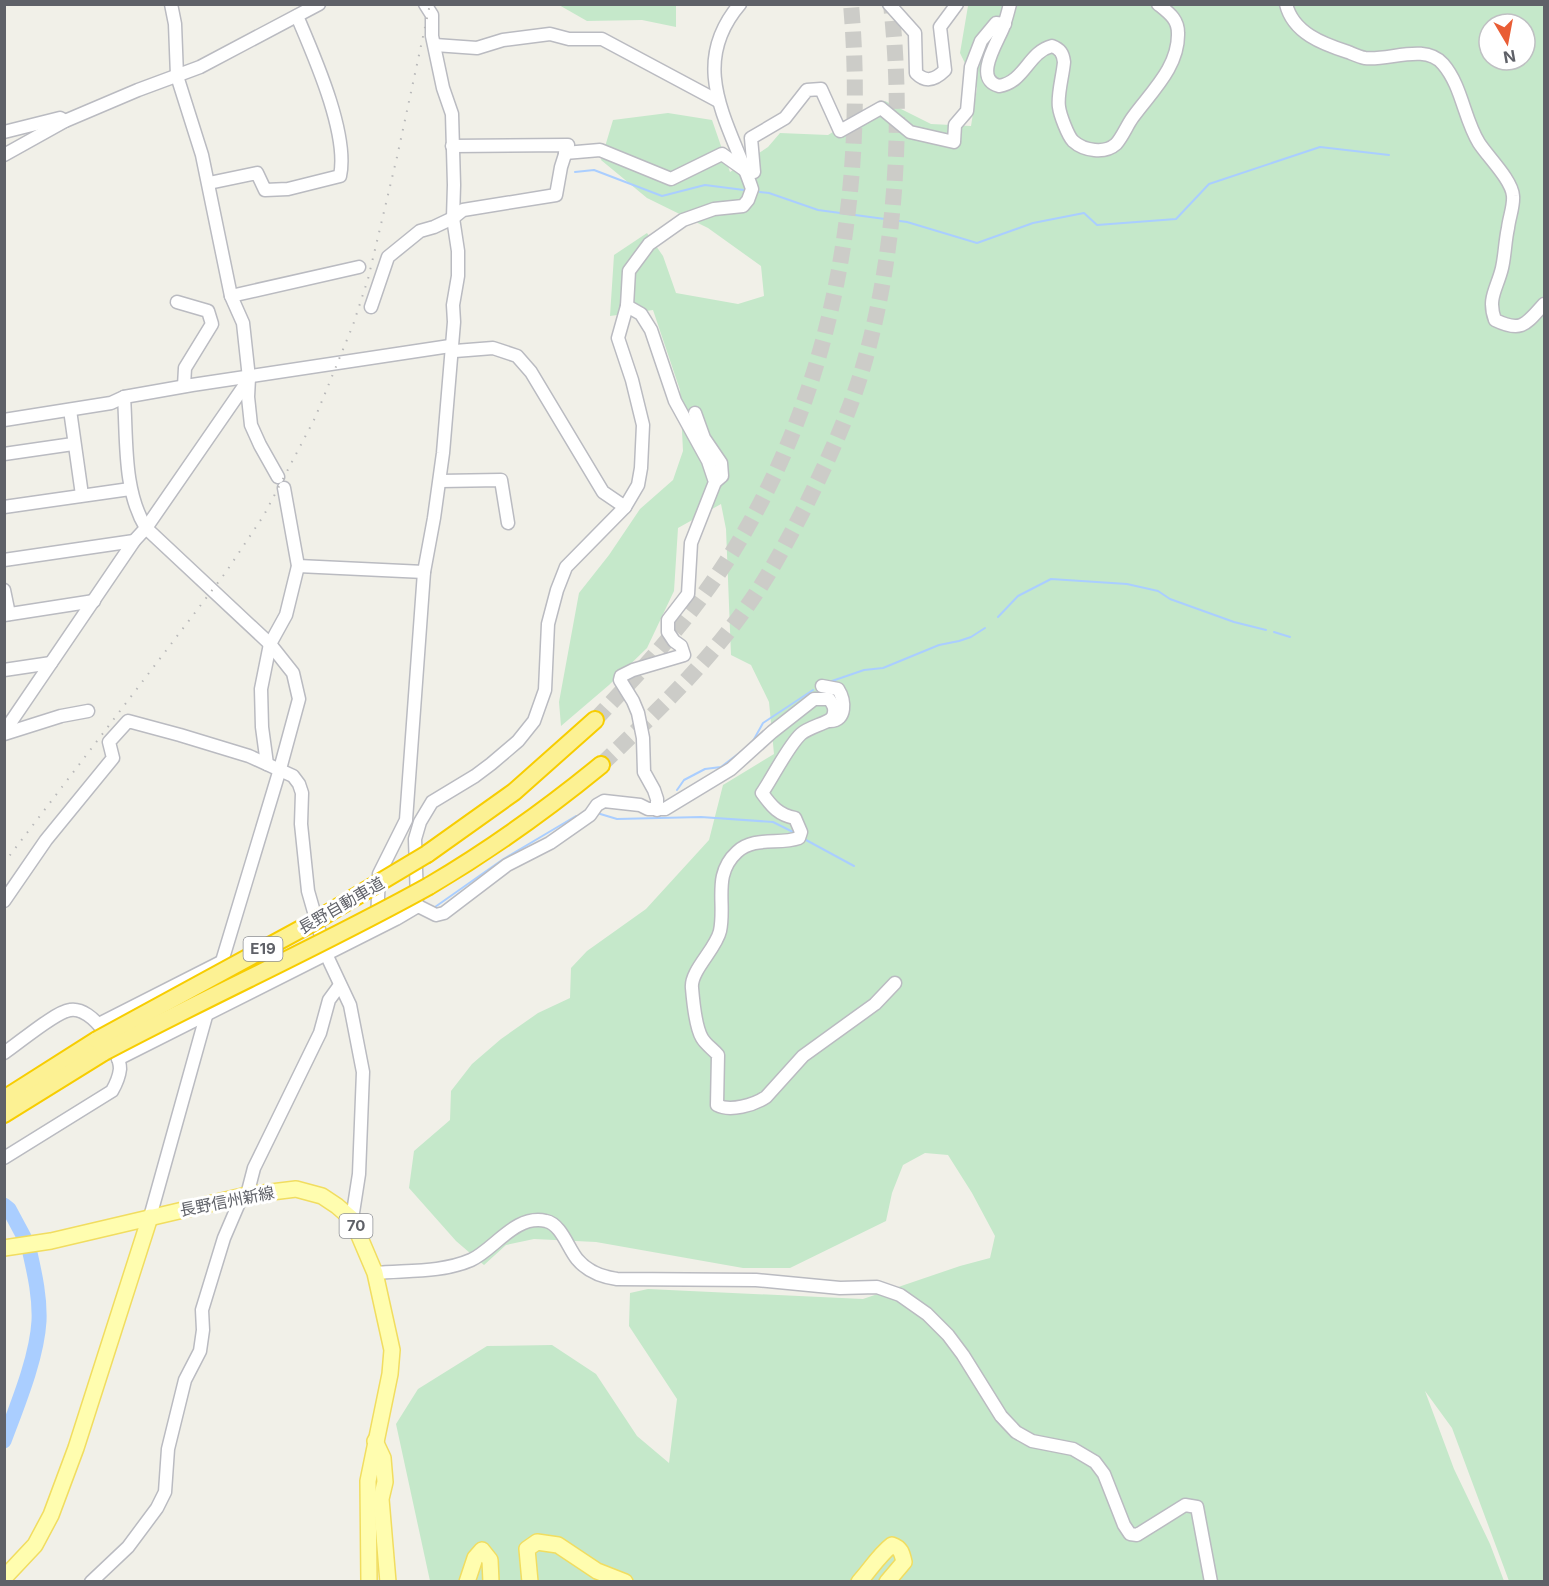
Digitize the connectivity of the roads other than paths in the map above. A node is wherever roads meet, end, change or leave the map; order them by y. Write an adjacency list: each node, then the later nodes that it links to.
1 (171, 4): 13 (street)
2 (319, 4): 10 (street)
3 (425, 4): 12 (street)
4 (741, 4): 14 (street)
5 (889, 4): 6 (street)
6 (957, 4)
7 (1010, 4): 11 (street)
8 (1158, 4): 11 (street)
9 (1286, 4): 26 (street)
10 (297, 16): 13 (street); 21 (street)
11 (1005, 24): 20 (street)
12 (435, 45): 14 (street); 17 (street)
13 (177, 76): 15 (street); 21 (street)
14 (718, 101): 20 (street)
15 (65, 121): 16 (street); 19 (street)
16 (4, 132)
17 (452, 146): 18 (street); 22 (street)
18 (565, 153): 20 (street); 22 (street)
19 (4, 155)
20 (746, 171): 27 (street)
21 (209, 183): 24 (street)
22 (453, 218): 28 (street); 29 (street)
23 (359, 267): 24 (street)
24 (231, 296): 30 (street)
25 (177, 303): 31 (street)
26 (1545, 304)
27 (627, 306): 39 (street); 43 (street)
28 (371, 307)
29 (450, 346): 30 (street); 38 (street); 43 (street)
30 (249, 378): 31 (street); 45 (street); 48 (street)
31 (184, 386): 32 (street)
32 (124, 397): 33 (street); 40 (street)
33 (70, 410): 35 (street); 36 (street)
34 (695, 413): 39 (street)
35 (4, 420)
36 (73, 444): 37 (street); 41 (street)
37 (4, 454)
38 (440, 481): 44 (street); 49 (street)
39 (715, 482): 65 (street)
40 (130, 489): 41 (street); 45 (street)
41 (82, 495): 42 (street)
42 (4, 507)
43 (625, 507): 67 (street)
44 (508, 523)
45 (146, 528): 46 (street); 53 (street)
46 (134, 541): 47 (street); 51 (street)
47 (4, 560)
48 (298, 566): 49 (street); 53 (street)
49 (424, 572): 68 (street)
50 (4, 590): 52 (street)
51 (94, 601): 52 (street); 54 (street)
52 (7, 614)
53 (270, 644): 62 (street); 64 (street)
54 (51, 663): 55 (street); 60 (street)
55 (4, 670)
56 (822, 686): 59 (street)
57 (88, 711): 61 (street)
58 (595, 720): 74 (highway, 長野自動車道 / E19, bridge)
59 (829, 720): 65 (street); 71 (street)
60 (8, 721): 61 (street)
61 (4, 733)
62 (267, 764): 64 (street); 66 (street)
63 (601, 765): 74 (highway, 長野自動車道 / E19, bridge)
64 (280, 769): 69 (street); 70 (street)
65 (657, 810): 67 (street)
66 (4, 901)
67 (418, 906): 68 (street)
68 (377, 928): 69 (street)
69 (326, 954): 72 (street); 73 (street)
70 (223, 961): 73 (street); 74 (street)
71 (895, 983)
72 (340, 985): 79 (street); 81 (street)
73 (207, 1013): 74 (street); 80 (street)
74 (105, 1044): 75 (street); 76 (highway, 長野自動車道 / E19); 77 (highway, 長野自動車道 / E19); 78 (street)
75 (4, 1053)
76 (4, 1099)
77 (4, 1114)
78 (4, 1158)
79 (247, 1195): 80 (main road, 長野信州新線 / 70); 81 (main road, 長野信州新線 / 70); 86 (street)
80 (150, 1217): 82 (main road, 長野信州新線); 85 (main road)
81 (352, 1219): 83 (main road, 長野信州新線 / 70)
82 (4, 1248)
83 (375, 1273): 84 (main road, 長野信州新線 / 70); 95 (street)
84 (375, 1441): 87 (main road, 長野信州新線 / 70); 88 (main road)
85 (4, 1578)
86 (91, 1581)
87 (369, 1581)
88 (388, 1581)
89 (467, 1581): 90 (main road)
90 (491, 1581)
91 (530, 1581): 92 (main road)
92 (625, 1581)
93 (859, 1581): 94 (main road)
94 (887, 1581)
95 (1211, 1581)

